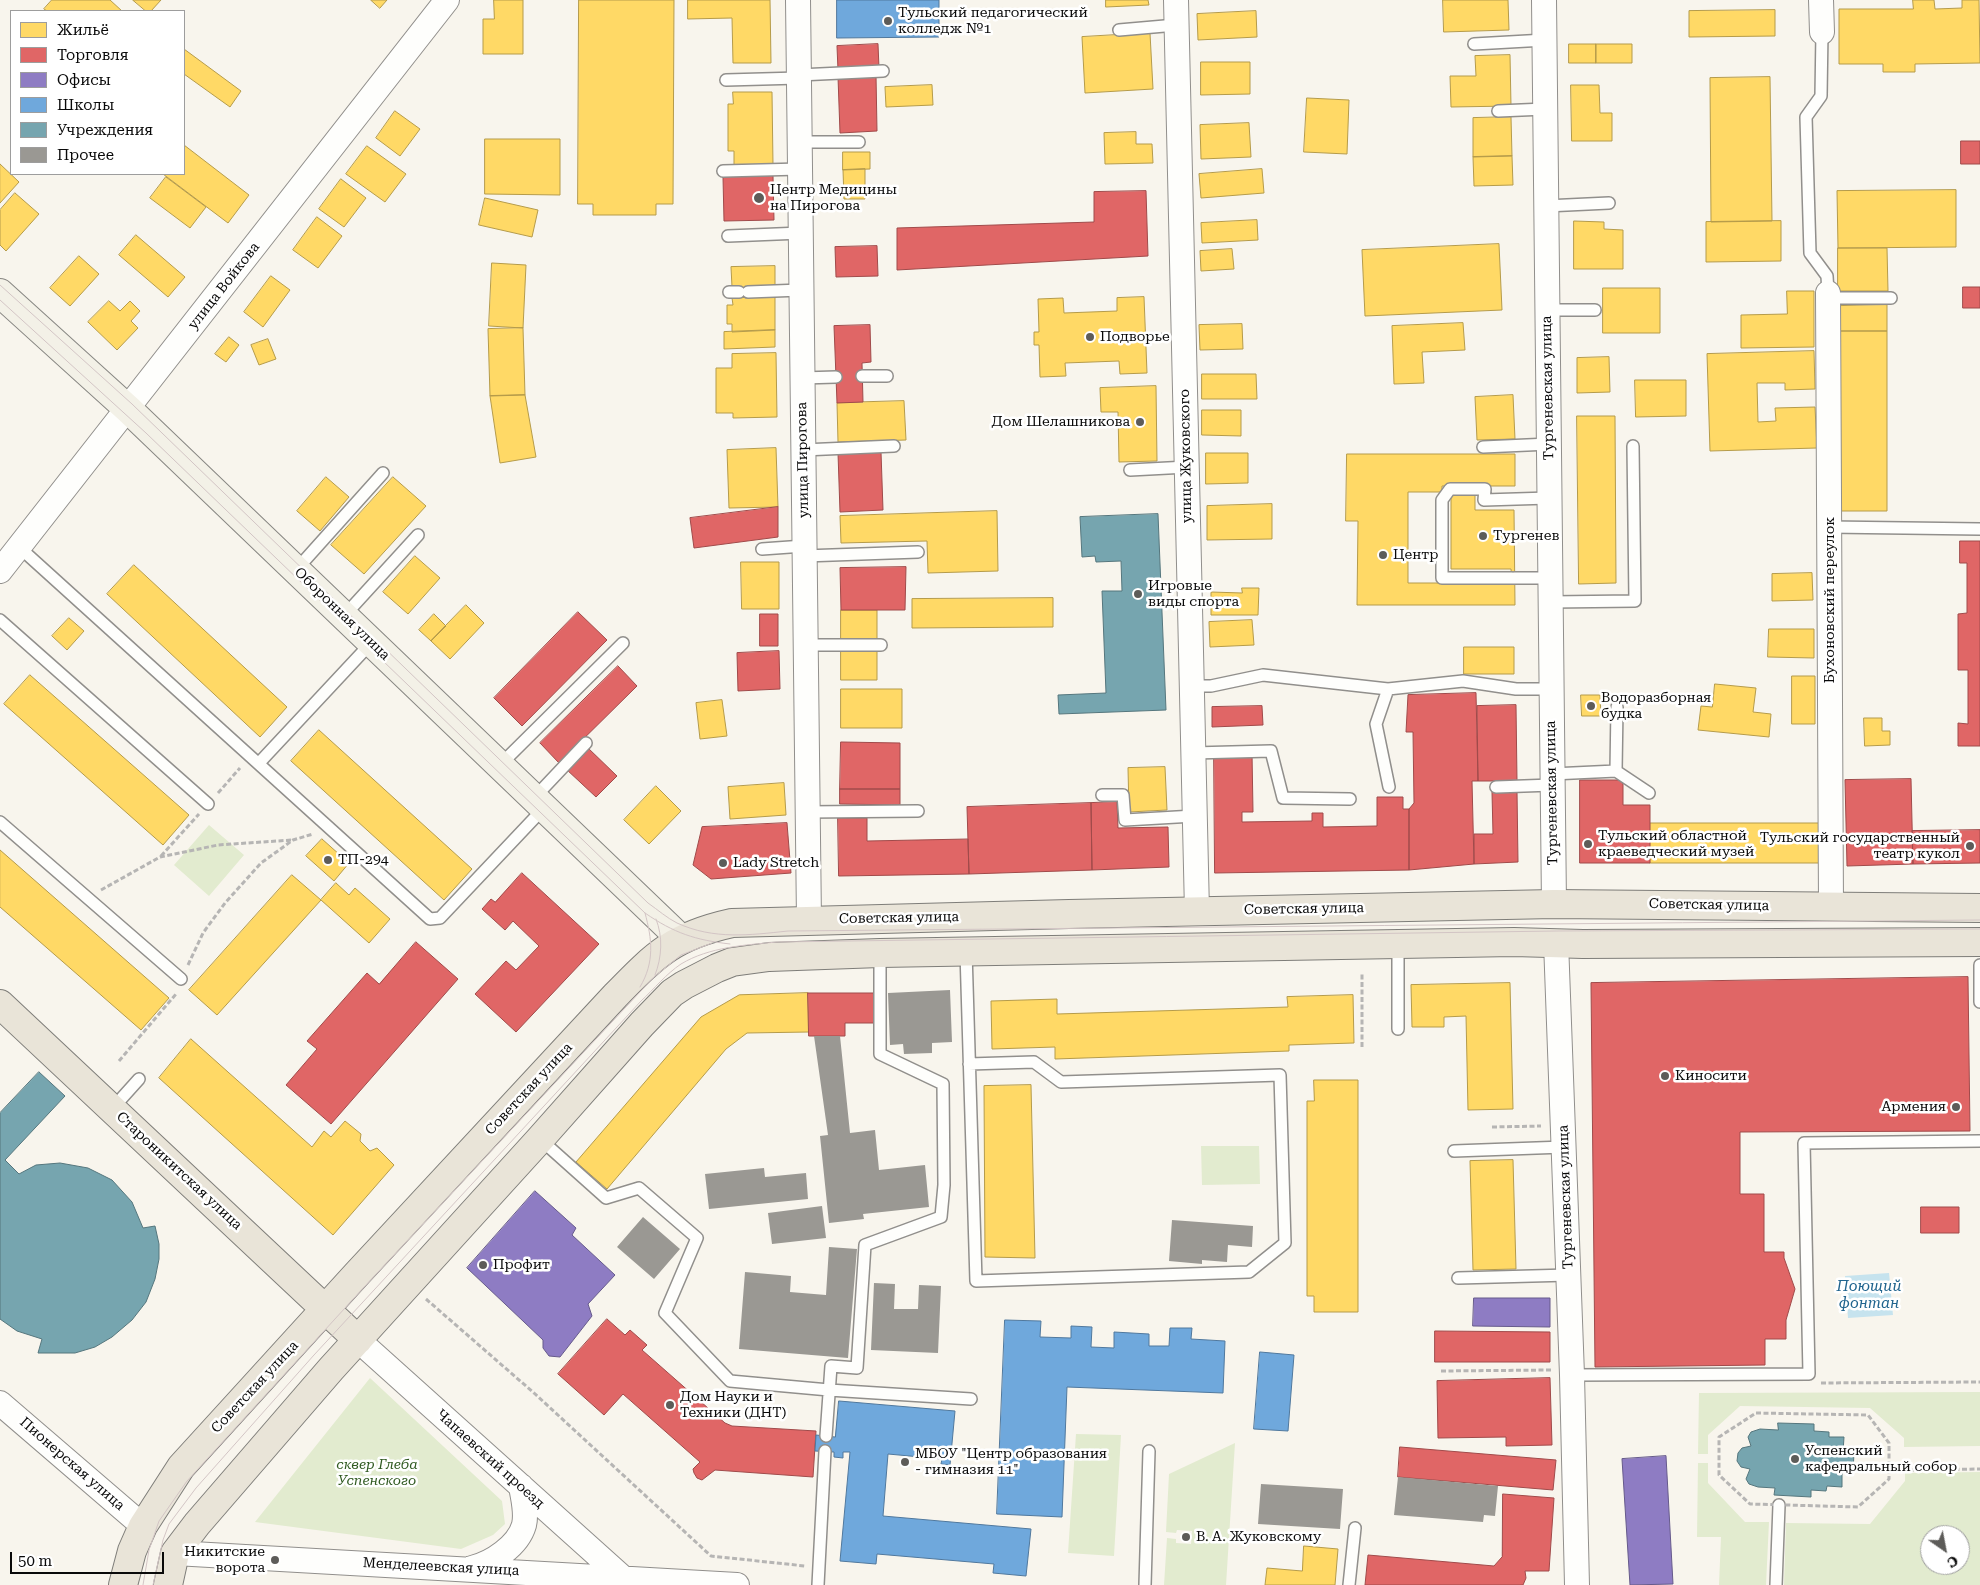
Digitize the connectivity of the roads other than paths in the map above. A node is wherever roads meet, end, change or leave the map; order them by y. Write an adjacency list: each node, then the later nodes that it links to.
1 (446, 0): 35 (street, улица Войкова)
2 (798, 0): 12 (street, улица Пирогова)
3 (1176, 0): 6 (street, улица Жуковского)
4 (1544, 0): 9 (street, Тургеневская улица)
5 (1821, 0): 8 (street)
6 (1176, 25): 7 (lane); 41 (street, улица Жуковского)
7 (1119, 30)
8 (1822, 32): 27 (lane)
9 (1545, 40): 10 (lane); 14 (street, Тургеневская улица)
10 (1474, 44)
11 (883, 71): 12 (lane)
12 (799, 76): 13 (lane); 16 (street, улица Пирогова)
13 (726, 80)
14 (1545, 109): 15 (lane); 21 (street, Тургеневская улица)
15 (1498, 111)
16 (800, 142): 17 (lane); 18 (street, улица Пирогова)
17 (859, 142)
18 (800, 169): 19 (lane); 22 (street, улица Пирогова)
19 (723, 172)
20 (1608, 203): 21 (lane)
21 (1546, 206): 29 (street, Тургеневская улица)
22 (800, 233): 23 (lane); 24 (street, улица Пирогова)
23 (728, 236)
24 (801, 290): 25 (lane); 34 (street, улица Пирогова)
25 (738, 292)
26 (0, 293): 35 (main road, Оборонная улица)
27 (1828, 296): 28 (lane); 45 (street, Бухоновский переулок)
28 (1891, 298)
29 (1548, 310): 30 (lane); 36 (street, Тургеневская улица)
30 (1596, 310)
31 (862, 376): 32 (lane)
32 (887, 376)
33 (836, 377): 34 (lane)
34 (802, 378): 40 (street, улица Пирогова)
35 (128, 409): 48 (street, улица Войкова); 52 (main road, Оборонная улица)
36 (1549, 444): 39 (lane); 44 (street, Тургеневская улица)
37 (894, 446): 40 (lane)
38 (1633, 446): 55 (lane)
39 (1483, 447)
40 (803, 450): 50 (street, улица Пирогова)
41 (1187, 467): 42 (lane); 62 (street, улица Жуковского)
42 (1130, 470)
43 (383, 473): 52 (lane)
44 (1549, 498): 54 (street, Тургеневская улица); 54 (lane)
45 (1829, 527): 46 (lane); 84 (street, Бухоновский переулок)
46 (1980, 530)
47 (418, 535): 56 (lane)
48 (19, 547): 53 (street, улица Войкова); 68 (lane)
49 (762, 549): 50 (lane)
50 (804, 551): 51 (lane); 61 (street, улица Пирогова)
51 (918, 552)
52 (296, 570): 56 (main road, Оборонная улица)
53 (0, 571)
54 (1550, 578): 55 (street, Тургеневская улица)
55 (1551, 602): 64 (street, Тургеневская улица)
56 (344, 616): 58 (main road, Оборонная улица)
57 (0, 620): 78 (lane)
58 (372, 642): 68 (lane); 69 (main road, Оборонная улица)
59 (623, 643): 69 (lane)
60 (881, 645): 61 (lane)
61 (805, 646): 80 (street, улица Пирогова)
62 (1192, 686): 63 (lane); 67 (street, улица Жуковского)
63 (1388, 689): 64 (lane); 72 (lane)
64 (1551, 689): 71 (street, Тургеневская улица)
65 (1617, 706): 70 (lane)
66 (586, 743): 77 (lane)
67 (1193, 753): 76 (lane); 81 (street, улица Жуковского)
68 (259, 764): 77 (lane)
69 (500, 765): 77 (main road, Оборонная улица)
70 (1616, 771): 71 (lane); 74 (lane)
71 (1552, 780): 73 (lane); 83 (street, Тургеневская улица)
72 (1389, 787)
73 (1496, 787)
74 (1650, 793)
75 (1102, 795): 81 (lane)
76 (1350, 799)
77 (539, 803): 88 (main road, Оборонная улица)
78 (208, 804)
79 (918, 811): 80 (lane)
80 (807, 812): 87 (street, улица Пирогова)
81 (1194, 816): 86 (street, улица Жуковского)
82 (0, 822): 96 (lane)
83 (1554, 904): 84 (main road, Советская улица); 86 (main road, Советская улица); 89 (main road, Тургеневская улица)
84 (1831, 907): 85 (main road, Советская улица)
85 (1980, 908)
86 (1196, 912): 87 (main road, Советская улица)
87 (809, 920): 88 (main road, Советская улица)
88 (680, 939): 95 (main road); 109 (main road, Советская улица)
89 (1556, 942): 90 (main road); 91 (main road); 105 (street, Тургеневская улица)
90 (1980, 942)
91 (1398, 944): 92 (main road); 99 (lane)
92 (966, 952): 93 (main road); 100 (lane)
93 (880, 953): 95 (main road); 112 (lane)
94 (1980, 965): 97 (lane)
95 (702, 975): 103 (main road)
96 (181, 979)
97 (1980, 1002)
98 (0, 1004): 102 (main road, Староникитская улица)
99 (1398, 1029)
100 (969, 1064): 100 (lane)
101 (139, 1079): 102 (lane)
102 (112, 1108): 109 (main road, Староникитская улица)
103 (540, 1140): 110 (main road); 112 (lane)
104 (1980, 1141): 111 (lane)
105 (1564, 1147): 106 (lane); 107 (street, Тургеневская улица)
106 (1454, 1151)
107 (1569, 1275): 108 (lane); 111 (street, Тургеневская улица)
108 (1458, 1278)
109 (326, 1309): 110 (main road, Староникитская улица); 120 (main road, Советская улица)
110 (358, 1340): 118 (street, Чапаевский проезд); 122 (main road)
111 (1565, 1372): 131 (street, Тургеневская улица)
112 (829, 1390): 113 (lane); 115 (lane)
113 (971, 1399)
114 (0, 1403): 120 (street, Пионерская улица)
115 (826, 1436)
116 (825, 1451): 128 (lane)
117 (1149, 1451): 129 (lane)
118 (520, 1486): 123 (street); 124 (street, Чапаевский проезд)
119 (1779, 1505): 132 (lane)
120 (143, 1526): 125 (main road, Советская улица)
121 (1355, 1528): 130 (lane)
122 (175, 1553): 123 (street, Менделеевская улица); 126 (main road)
123 (470, 1569): 124 (street, Менделеевская улица)
124 (623, 1578): 127 (street, Менделеевская улица)
125 (123, 1585)
126 (168, 1585)
127 (737, 1585)
128 (818, 1585)
129 (1145, 1585)
130 (1349, 1585)
131 (1577, 1585)
132 (1776, 1585)

